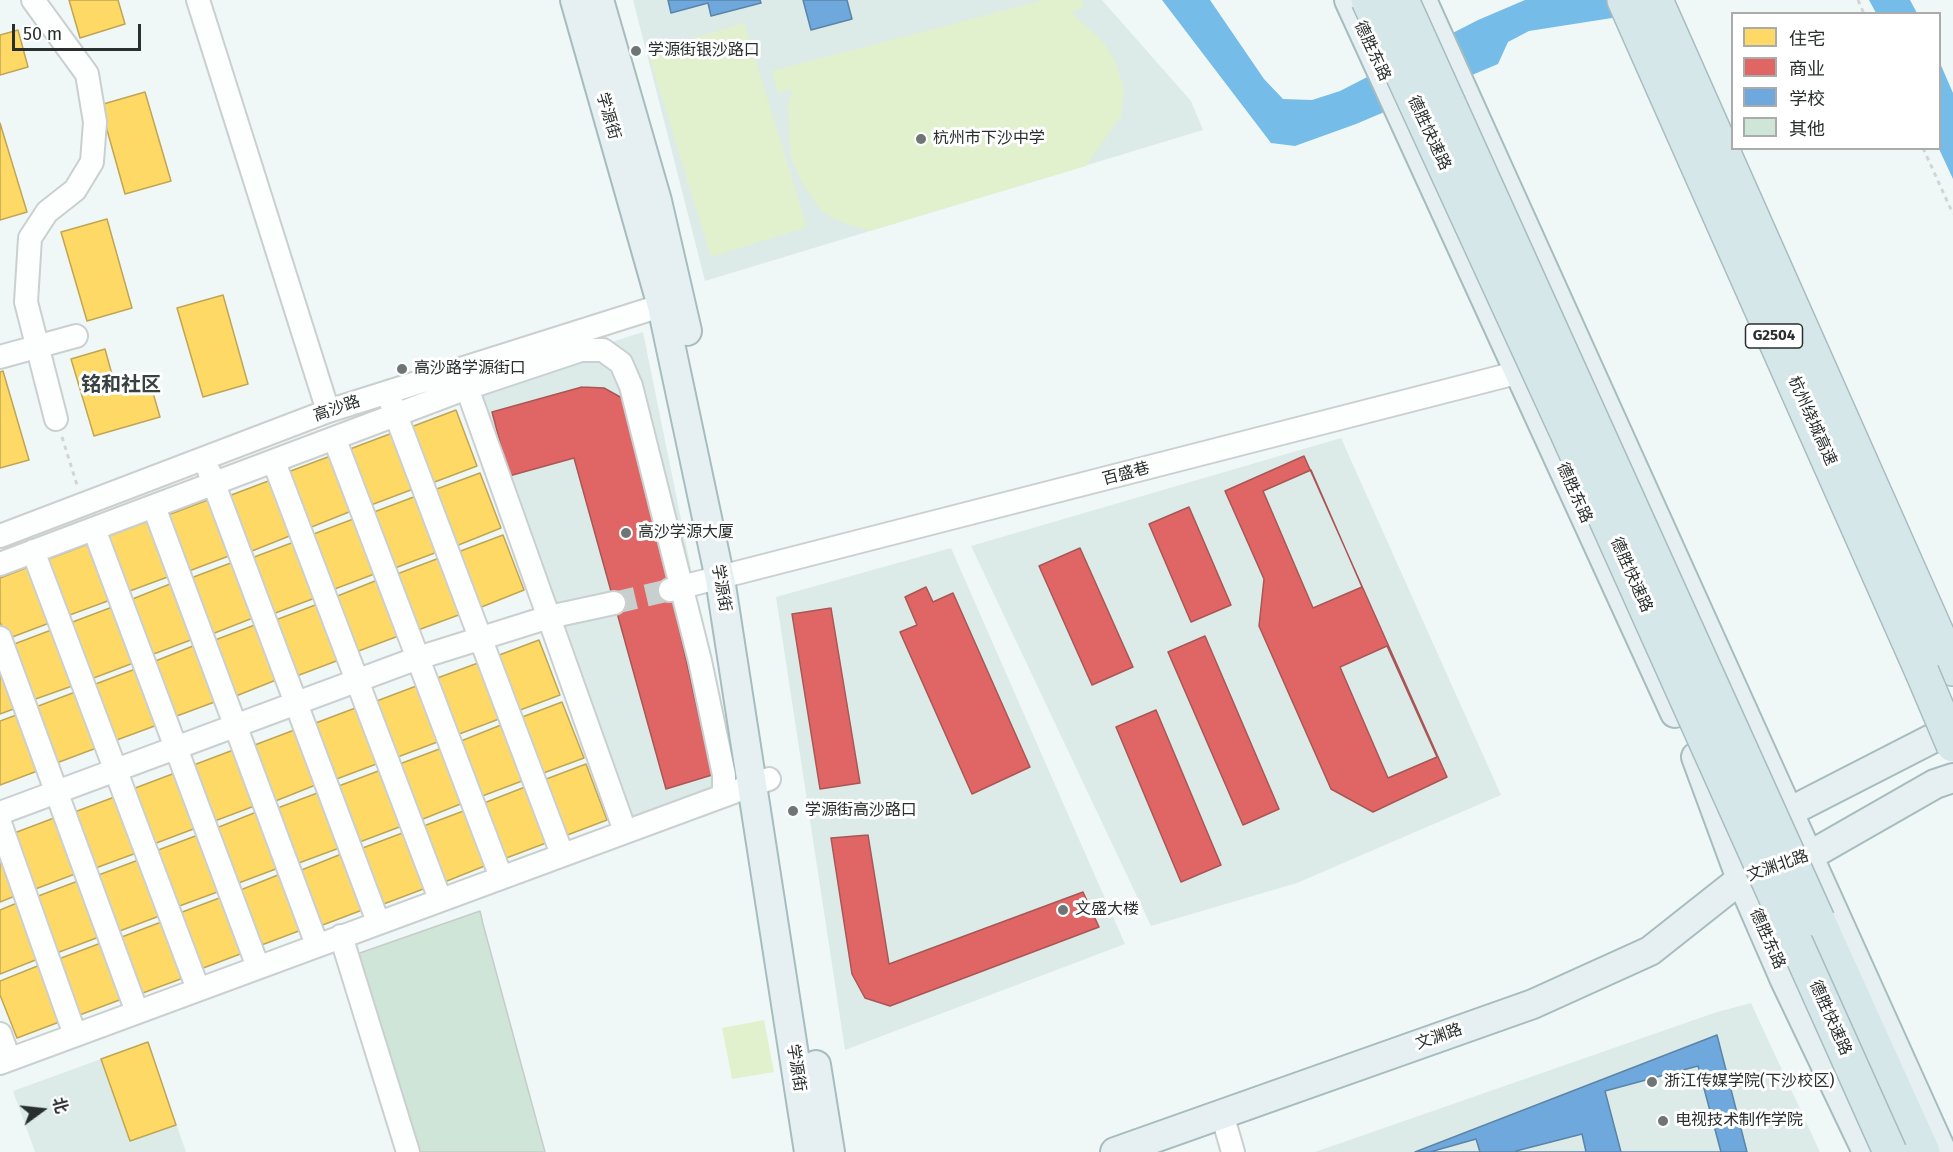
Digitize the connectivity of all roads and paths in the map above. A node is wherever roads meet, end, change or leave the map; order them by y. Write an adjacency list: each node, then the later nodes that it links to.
1 (33, 0): 15 (street)
2 (198, 0): 20 (street)
3 (575, 0): 13 (main road, 学源街)
4 (599, 0): 13 (main road, 学源街)
5 (1349, 0): 17 (main road, 德胜东路)
6 (1368, 0): 70 (highway, 德胜快速路, bridge)
7 (1402, 0): 80 (highway, 德胜快速路, bridge)
8 (1422, 0): 52 (main road)
9 (1624, 0): 40 (highway, 杭州绕城高速 / G2504)
10 (1656, 0): 40 (highway, 杭州绕城高速 / G2504)
11 (1924, 150): 12 (path)
12 (1953, 214)
13 (671, 303): 19 (street, 高沙路); 33 (main road, 学源街)
14 (76, 336): 15 (street)
15 (36, 347): 16 (street); 22 (street)
16 (0, 357)
17 (1520, 372): 33 (street, 百盛巷); 59 (main road, 德胜东路)
18 (466, 388): 21 (street); 34 (street); 36 (street)
19 (387, 392): 20 (street, 高沙路); 21 (street)
20 (328, 411): 24 (street, 高沙路)
21 (397, 415): 23 (street); 38 (street)
22 (56, 418): 27 (path)
23 (335, 440): 25 (street); 39 (street)
24 (204, 458): 26 (street); 27 (street, 高沙路)
25 (274, 462): 26 (street); 41 (street)
26 (214, 484): 28 (street); 42 (street)
27 (83, 504): 30 (street, 高沙路)
28 (154, 507): 29 (street); 43 (street)
29 (94, 529): 31 (street); 46 (street)
30 (0, 536)
31 (33, 551): 32 (street); 47 (street)
32 (0, 564)
33 (726, 577): 34 (street, 百盛巷); 49 (main road, 学源街)
34 (676, 589): 51 (street)
35 (614, 603): 36 (street)
36 (549, 617): 38 (street); 55 (street)
37 (0, 638): 50 (street)
38 (479, 638): 39 (street); 56 (street)
39 (418, 658): 41 (street); 58 (street)
40 (1937, 670): 45 (highway, 杭州绕城高速 / G2504, bridge)
41 (357, 681): 42 (street); 60 (street)
42 (298, 703): 43 (street); 61 (street)
43 (237, 726): 46 (street); 63 (street)
44 (1953, 728): 52 (main road, 文渊北路)
45 (1953, 745)
46 (176, 748): 47 (street); 64 (street)
47 (116, 770): 50 (street); 65 (street)
48 (1953, 778): 57 (main road, 文渊北路)
49 (761, 782): 51 (street); 73 (main road, 学源街); 74 (main road, 学源街)
50 (57, 792): 53 (street); 66 (street)
51 (724, 794): 55 (street)
52 (1789, 812): 57 (main road); 59 (main road, 文渊北路)
53 (0, 813)
54 (0, 823): 68 (street)
55 (625, 831): 56 (street)
56 (562, 854): 58 (street)
57 (1809, 856): 59 (main road, 文渊北路); 81 (main road)
58 (501, 877): 60 (street)
59 (1741, 879): 71 (main road, 文渊路); 77 (main road, 德胜东路)
60 (440, 900): 61 (street)
61 (378, 922): 62 (street)
62 (341, 936): 63 (street); 72 (street)
63 (317, 945): 64 (street)
64 (258, 967): 65 (street)
65 (198, 989): 66 (street)
66 (137, 1012): 68 (street)
67 (0, 1034): 69 (street)
68 (75, 1035): 69 (street)
69 (5, 1061)
70 (1870, 1107): 78 (highway, bridge); 79 (highway, 德胜快速路, bridge)
71 (1222, 1114): 75 (main road, 文渊路); 76 (street)
72 (408, 1152)
73 (809, 1152)
74 (830, 1152)
75 (1115, 1152)
76 (1233, 1152)
77 (1868, 1152)
78 (1885, 1152)
79 (1890, 1152)
80 (1923, 1152)
81 (1942, 1152)

